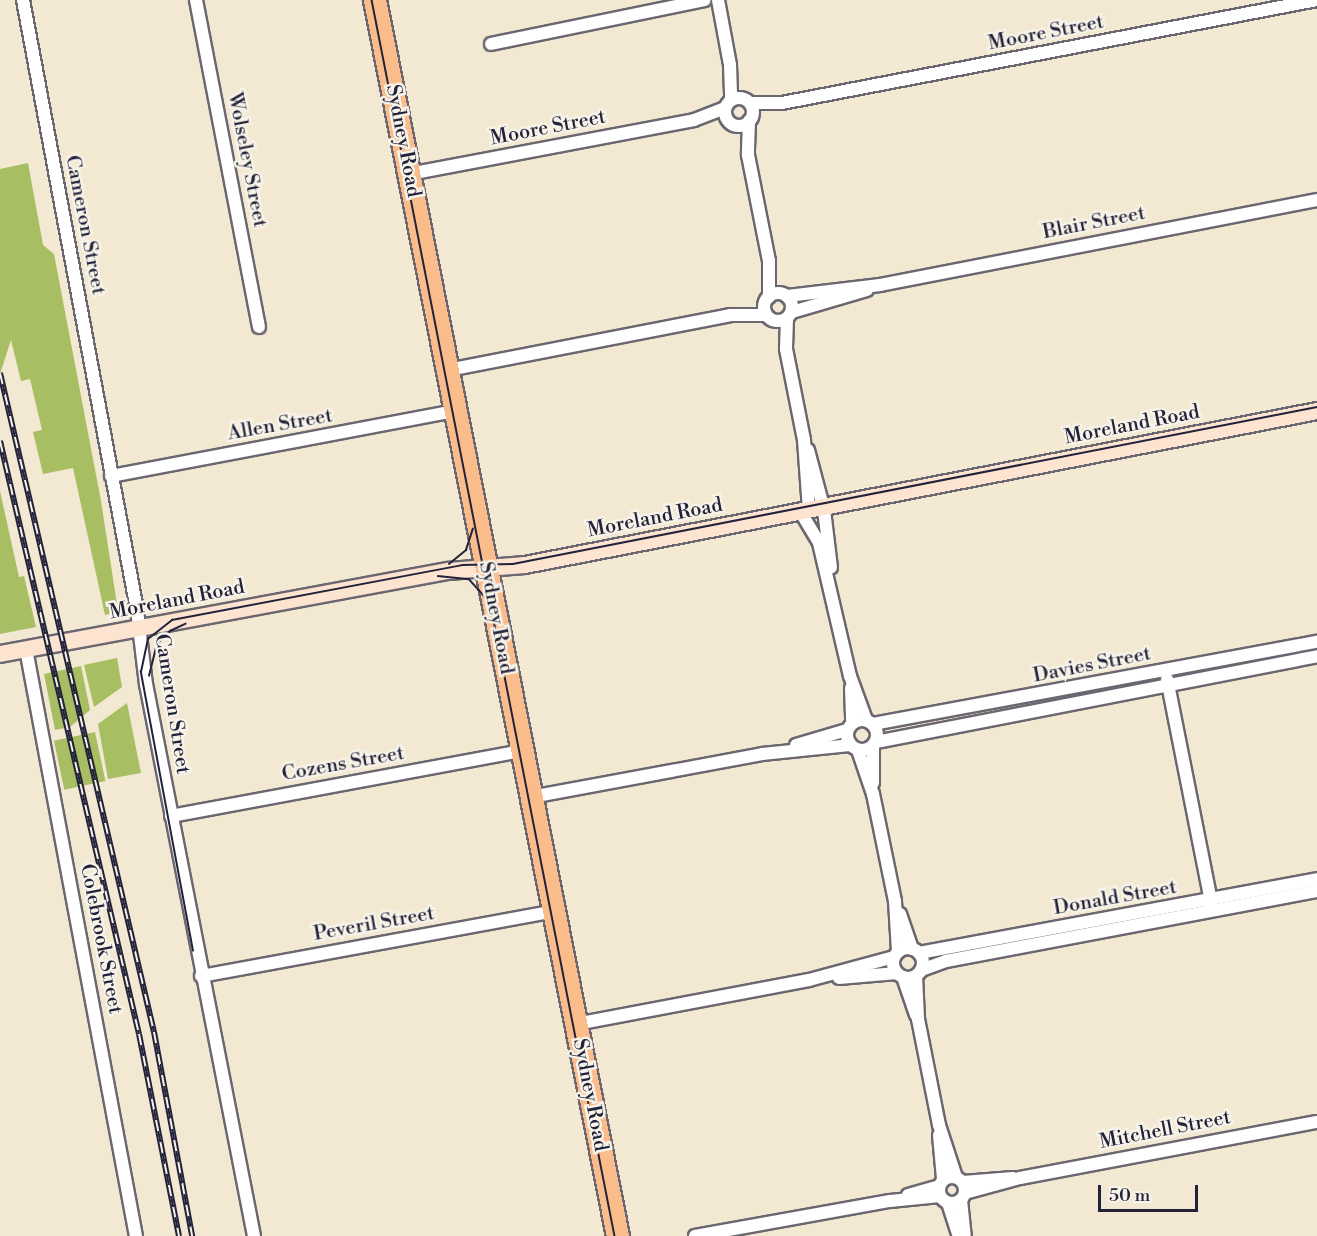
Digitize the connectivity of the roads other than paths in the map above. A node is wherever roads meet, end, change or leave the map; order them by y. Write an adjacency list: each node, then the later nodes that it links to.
1 (23, 0): 26 (street, Cameron Street)
2 (196, 0): 21 (street, Wolseley Street)
3 (375, 0): 12 (highway, Sydney Road)
4 (705, 0): 7 (street)
5 (718, 0): 8 (street)
6 (1317, 0): 9 (street, Moore Street)
7 (491, 44)
8 (730, 65): 9 (street); 10 (street)
9 (750, 110): 10 (street); 10 (street); 11 (street)
10 (730, 113): 11 (street); 12 (street, Moore Street)
11 (748, 155): 14 (street)
12 (409, 174): 23 (highway, Sydney Road)
13 (1317, 200): 15 (street, Blair Street)
14 (769, 261): 16 (street); 17 (street)
15 (879, 285): 16 (street, Blair Street); 19 (street, Blair Street)
16 (787, 295): 17 (street, Blair Street); 19 (street)
17 (768, 298): 18 (street); 20 (street)
18 (730, 315): 20 (street); 23 (street)
19 (790, 316): 20 (street, Blair Street); 22 (street)
20 (770, 318): 22 (street)
21 (260, 327)
22 (786, 349): 27 (street)
23 (448, 370): 24 (highway, Sydney Road)
24 (456, 411): 26 (street, Allen Street); 28 (highway, Sydney Road)
25 (1317, 411): 27 (main road, Moreland Road)
26 (111, 476): 30 (street, Cameron Street)
27 (811, 509): 28 (main road, Moreland Road); 29 (street); 29 (street)
28 (486, 568): 30 (main road, Moreland Road); 42 (highway, Sydney Road)
29 (832, 593): 36 (street)
30 (141, 628): 32 (main road, Moreland Road); 46 (street, Cameron Street)
31 (1317, 642): 35 (street, Davies Street)
32 (26, 649): 33 (main road, Moreland Road); 60 (street, Colebrook Street)
33 (0, 654)
34 (1317, 656): 37 (street, Davies Street)
35 (1166, 671): 37 (street); 38 (street, Davies Street)
36 (850, 676): 38 (street); 39 (street)
37 (1168, 686): 40 (street, Davies Street); 50 (street)
38 (870, 722): 39 (street, Davies Street); 40 (street)
39 (850, 726): 41 (street); 43 (street)
40 (874, 744): 41 (street, Davies Street); 44 (street)
41 (854, 747): 43 (street); 44 (street)
42 (522, 751): 45 (highway, Sydney Road); 46 (street, Cozens Street)
43 (766, 753): 45 (street)
44 (873, 794): 49 (street)
45 (531, 797): 51 (highway, Sydney Road)
46 (171, 816): 55 (street, Cameron Street)
47 (1317, 879): 50 (street, Donald Street)
48 (1317, 891): 50 (street, Donald Street)
49 (895, 901): 52 (street); 53 (street)
50 (1212, 905): 52 (street, Donald Street); 54 (street, Donald Street)
51 (554, 910): 55 (street, Peveril Street); 57 (highway, Sydney Road)
52 (916, 951): 53 (street, Donald Street); 54 (street)
53 (896, 955): 54 (street); 56 (street, Donald Street)
54 (909, 974): 56 (street, Donald Street); 59 (street)
55 (201, 976): 61 (street, Cameron Street)
56 (809, 980): 57 (street, Donald Street)
57 (576, 1023): 62 (highway, Sydney Road)
58 (1317, 1122): 59 (street, Mitchell Street)
59 (952, 1190): 63 (street, Mitchell Street); 64 (street); 65 (street)
60 (136, 1236)
61 (254, 1236)
62 (618, 1236)
63 (695, 1236)
64 (959, 1236)
65 (965, 1236)

